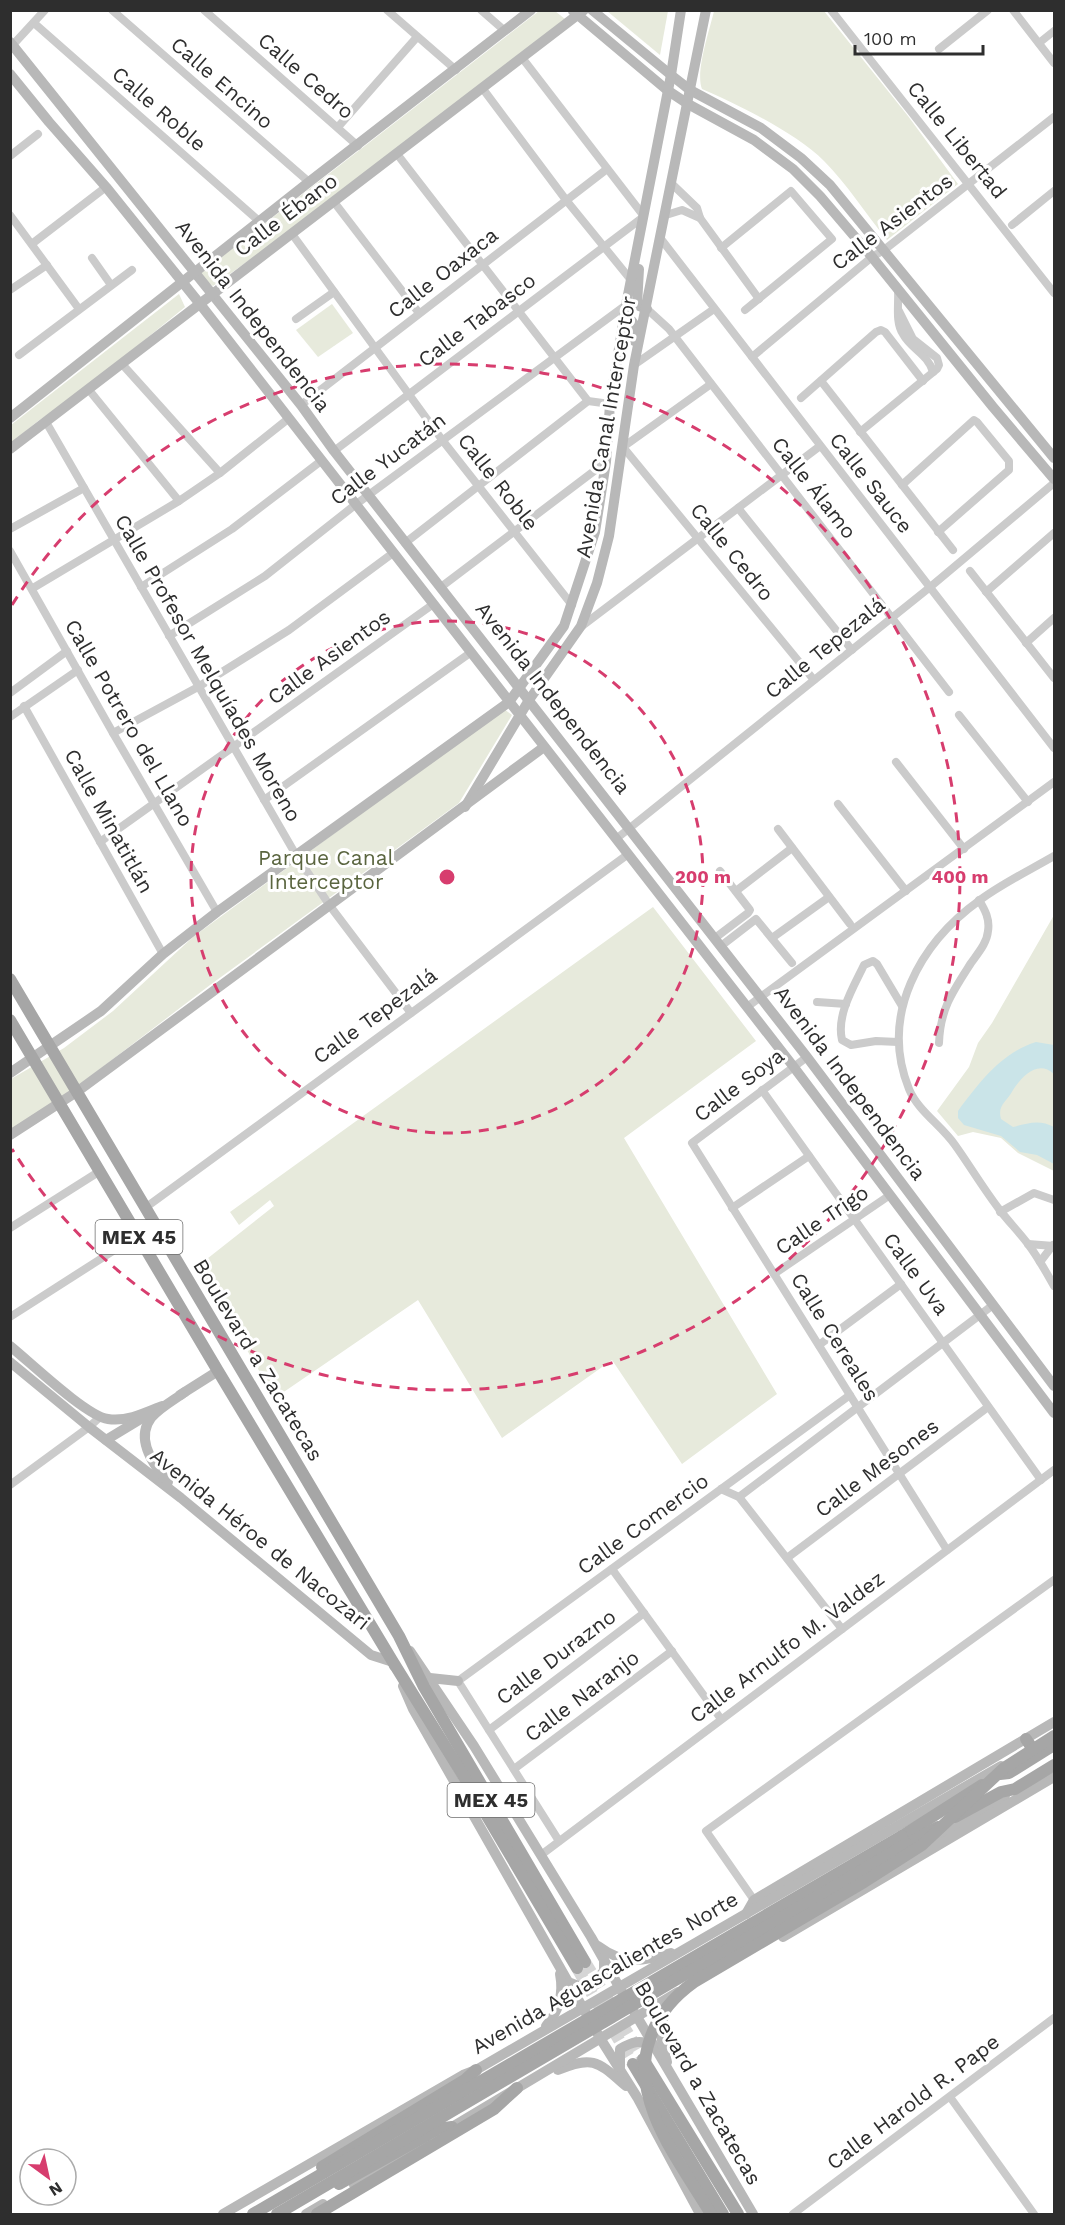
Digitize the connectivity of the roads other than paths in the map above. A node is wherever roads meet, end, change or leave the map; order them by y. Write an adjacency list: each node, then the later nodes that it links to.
1 (45, 10): 14 (street)
2 (112, 10): 37 (street, Calle Encino)
3 (204, 10): 31 (street, Calle Cedro)
4 (387, 10): 17 (street)
5 (481, 10): 15 (street)
6 (531, 10): 15 (main road, Calle Ébano)
7 (592, 10): 25 (main road)
8 (681, 10): 25 (main road, Avenida Canal Interceptor)
9 (706, 10): 28 (main road, Avenida Canal Interceptor)
10 (831, 10): 39 (street, Calle Libertad)
11 (988, 10): 20 (street)
12 (1013, 10): 18 (street)
13 (578, 12): 21 (main road, Calle Ébano); 27 (main road)
14 (34, 23): 19 (street); 48 (street, Calle Roble)
15 (505, 31): 23 (main road, Calle Ébano)
16 (1054, 31): 18 (street)
17 (417, 37): 23 (street); 31 (street)
18 (1039, 43): 22 (street)
19 (11, 45): 62 (main road, Avenida Independencia)
20 (939, 49)
21 (523, 59): 26 (main road, Calle Ébano); 36 (street)
22 (1054, 63)
23 (456, 69): 33 (main road, Calle Ébano)
24 (10, 74): 40 (main road, Avenida Independencia)
25 (671, 75): 27 (main road, Avenida Canal Interceptor); 28 (main road)
26 (483, 89): 34 (main road, Calle Ébano); 42 (street)
27 (667, 90): 29 (main road); 45 (main road, Avenida Canal Interceptor)
28 (690, 90): 29 (main road, Avenida Canal Interceptor); 56 (main road)
29 (688, 104): 38 (main road, Avenida Canal Interceptor); 57 (main road)
30 (1054, 117): 39 (street, Calle Asientos)
31 (338, 127): 33 (street, Calle Cedro)
32 (38, 134): 35 (street)
33 (358, 146): 37 (main road, Calle Ébano)
34 (397, 154): 43 (main road, Calle Ébano); 59 (street)
35 (14, 157)
36 (607, 169): 42 (street, Calle Oaxaca); 45 (street)
37 (309, 182): 48 (main road, Calle Ébano)
38 (672, 184): 44 (main road, Avenida Canal Interceptor); 46 (street)
39 (969, 185): 56 (street, Calle Asientos); 65 (street, Calle Libertad)
40 (106, 187): 52 (street); 64 (main road, Avenida Independencia)
41 (1054, 191): 49 (street, Calle Libertad)
42 (566, 200): 54 (street); 59 (street, Calle Oaxaca)
43 (334, 202): 50 (main road, Calle Ébano); 80 (street)
44 (666, 215): 46 (street); 51 (main road, Avenida Canal Interceptor)
45 (643, 217): 53 (main road, Avenida Canal Interceptor); 54 (street, Calle Tabasco)
46 (700, 218): 55 (street)
47 (12, 221): 52 (street)
48 (259, 221): 62 (main road, Calle Ébano)
49 (1012, 225)
50 (292, 234): 69 (street, Calle Roble); 71 (main road, Calle Ébano)
51 (661, 239): 76 (main road, Avenida Canal Interceptor); 77 (street, Calle Sauce)
52 (33, 243): 60 (street)
53 (637, 245): 63 (main road, Avenida Canal Interceptor); 76 (main road)
54 (604, 246): 63 (street); 78 (street, Calle Tabasco)
55 (721, 248): 72 (street); 72 (street)
56 (884, 250): 57 (street, Calle Asientos); 108 (main road)
57 (872, 257): 68 (main road); 87 (street, Calle Asientos)
58 (92, 258): 66 (street)
59 (483, 264): 78 (street); 80 (street, Calle Oaxaca)
60 (47, 265): 67 (street); 75 (street)
61 (132, 270): 66 (street)
62 (194, 272): 64 (main road, Calle Ébano); 71 (main road, Avenida Independencia)
63 (630, 280): 74 (main road, Avenida Canal Interceptor)
64 (182, 282): 73 (main road, Avenida Independencia); 99 (main road, Calle Ébano)
65 (1052, 284): 70 (street, Calle Libertad)
66 (111, 285): 75 (street)
67 (10, 290)
68 (898, 290): 91 (street); 113 (main road)
69 (334, 292): 81 (street); 84 (street, Calle Roble)
70 (1054, 293)
71 (213, 295): 73 (main road, Calle Ébano); 98 (main road, Avenida Independencia)
72 (759, 299): 79 (street)
73 (200, 304): 88 (main road, Calle Ébano); 100 (main road, Avenida Independencia)
74 (626, 305): 82 (main road, Avenida Canal Interceptor); 86 (street, Calle Yucatán)
75 (79, 309): 85 (street)
76 (647, 309): 83 (street, Calle Álamo); 89 (main road, Avenida Canal Interceptor)
77 (714, 309): 83 (street); 87 (street, Calle Sauce)
78 (519, 310): 86 (street); 94 (street, Calle Tabasco)
79 (745, 310)
80 (419, 314): 84 (street, Calle Oaxaca)
81 (296, 319)
82 (623, 321): 89 (main road); 97 (main road, Avenida Canal Interceptor)
83 (675, 336): 89 (street); 92 (street, Calle Álamo)
84 (375, 348): 94 (street, Calle Roble); 98 (street, Calle Oaxaca)
85 (19, 355)
86 (554, 357): 96 (street); 103 (street, Calle Yucatán)
87 (752, 357): 104 (street, Calle Sauce)
88 (122, 364): 93 (main road, Calle Ébano); 111 (street)
89 (634, 365): 105 (main road, Avenida Canal Interceptor)
90 (821, 381): 91 (street); 95 (street); 102 (street)
91 (922, 381): 102 (street)
92 (711, 384): 105 (street); 112 (street, Calle Álamo)
93 (89, 390): 101 (main road, Calle Ébano); 118 (street)
94 (409, 394): 103 (street, Calle Roble); 107 (street, Calle Tabasco)
95 (801, 398)
96 (588, 401): 97 (street); 115 (street)
97 (610, 404): 110 (main road, Avenida Canal Interceptor)
98 (300, 405): 107 (main road, Avenida Independencia)
99 (10, 418)
100 (288, 419): 109 (main road, Avenida Independencia); 111 (street)
101 (46, 422): 106 (main road, Calle Ébano); 116 (street, Calle Profesor Melquíades Moreno)
102 (860, 432): 114 (street)
103 (443, 441): 115 (street, Calle Roble); 117 (street, Calle Yucatán)
104 (820, 446): 112 (street); 135 (street, Calle Sauce)
105 (623, 447): 125 (street, Calle Cedro); 141 (main road, Avenida Canal Interceptor)
106 (10, 449)
107 (334, 451): 117 (main road, Avenida Independencia)
108 (1054, 458)
109 (321, 461): 119 (main road, Avenida Independencia); 132 (street)
110 (606, 462): 122 (street); 137 (main road, Avenida Canal Interceptor)
111 (220, 473): 118 (street)
112 (781, 475): 120 (street); 139 (street, Calle Álamo)
113 (1054, 481): 135 (street, Calle Tepezalá)
114 (902, 485): 123 (street); 123 (street)
115 (479, 486): 122 (street, Calle Roble); 127 (street)
116 (84, 488): 121 (street); 126 (street, Calle Profesor Melquíades Moreno)
117 (369, 496): 119 (street, Calle Yucatán); 127 (main road, Avenida Independencia)
118 (179, 501): 126 (street)
119 (355, 505): 130 (main road, Avenida Independencia); 142 (street, Calle Yucatán)
120 (738, 508): 125 (street); 144 (street)
121 (10, 529)
122 (513, 531): 133 (street); 137 (street, Calle Roble)
123 (939, 532): 128 (street)
124 (1054, 533): 136 (street)
125 (698, 538): 141 (street); 149 (street, Calle Cedro)
126 (114, 540): 132 (street, Calle Profesor Melquíades Moreno); 134 (street)
127 (405, 543): 133 (main road, Avenida Independencia)
128 (953, 550)
129 (10, 551): 134 (street, Calle Potrero del Llano)
130 (393, 553): 138 (main road, Avenida Independencia); 150 (street)
131 (969, 571): 136 (street)
132 (141, 587): 142 (street, Calle Profesor Melquíades Moreno)
133 (441, 587): 151 (main road, Avenida Independencia)
134 (33, 588): 145 (street, Calle Potrero del Llano)
135 (929, 588): 139 (street, Calle Tepezalá); 163 (street, Calle Sauce)
136 (986, 592): 143 (street)
137 (572, 605): 151 (main road, Avenida Canal Interceptor)
138 (432, 606): 146 (main road, Avenida Independencia); 162 (street, Calle Asientos)
139 (891, 618): 144 (street, Calle Tepezalá); 152 (street, Calle Álamo)
140 (1054, 618): 143 (street)
141 (581, 626): 154 (main road, Avenida Canal Interceptor)
142 (169, 636): 150 (street, Calle Profesor Melquíades Moreno)
143 (1026, 642): 148 (street)
144 (852, 650): 149 (street, Calle Tepezalá)
145 (67, 651): 147 (street, Calle Potrero del Llano); 153 (street)
146 (470, 653): 155 (main road, Avenida Independencia); 166 (street)
147 (78, 670): 156 (street); 160 (street, Calle Potrero del Llano)
148 (1054, 678)
149 (814, 680): 171 (street, Calle Tepezalá)
150 (198, 687): 160 (street); 162 (street, Calle Profesor Melquíades Moreno)
151 (519, 688): 154 (main road, Avenida Independencia); 155 (main road, Avenida Canal Interceptor)
152 (948, 692)
153 (10, 693)
154 (529, 700): 157 (main road, Avenida Canal Interceptor); 171 (main road, Avenida Independencia)
155 (509, 702): 157 (main road, Avenida Independencia); 177 (main road, Avenida Canal Interceptor)
156 (24, 706): 159 (street); 174 (street, Calle Minatitlán)
157 (519, 715): 161 (main road, Avenida Independencia); 170 (main road, Avenida Canal Interceptor)
158 (959, 715): 167 (street)
159 (10, 717)
160 (113, 733): 168 (street, Calle Potrero del Llano)
161 (544, 747): 170 (main road); 173 (main road, Avenida Independencia)
162 (234, 748): 166 (street, Calle Profesor Melquíades Moreno); 168 (street, Calle Asientos)
163 (1054, 748)
164 (896, 762): 176 (street)
165 (1054, 782): 167 (street)
166 (264, 800): 177 (street, Calle Profesor Melquíades Moreno)
167 (1028, 802): 176 (street)
168 (154, 804): 174 (street, Calle Asientos); 186 (street, Calle Potrero del Llano)
169 (838, 804): 182 (street)
170 (465, 807): 185 (main road, Avenida Canal Interceptor)
171 (629, 828): 173 (street, Calle Tepezalá); 189 (main road, Avenida Independencia)
172 (777, 828): 175 (street)
173 (616, 839): 178 (main road, Avenida Independencia)
174 (100, 842): 190 (street, Calle Minatitlán)
175 (792, 848): 181 (street); 183 (street)
176 (964, 849): 182 (street)
177 (296, 855): 185 (street, Calle Profesor Melquíades Moreno); 186 (main road, Avenida Canal Interceptor)
178 (627, 855): 197 (main road, Avenida Independencia); 198 (street, Calle Tepezalá)
179 (1054, 856): 184 (street)
180 (720, 871): 181 (street)
181 (736, 891): 189 (street)
182 (906, 891): 193 (street)
183 (829, 897): 187 (street); 188 (street)
184 (979, 900): 196 (street); 201 (street)
185 (330, 906): 198 (street, Calle Profesor Melquíades Moreno); 208 (main road, Avenida Canal Interceptor)
186 (217, 912): 190 (main road, Avenida Canal Interceptor)
187 (850, 924)
188 (772, 938): 189 (street); 191 (street)
189 (718, 942): 193 (main road, Avenida Independencia)
190 (163, 954): 202 (main road, Avenida Canal Interceptor)
191 (792, 963)
192 (10, 979): 202 (main road, Boulevard a Zacatecas / MEX 45)
193 (761, 997): 197 (street); 203 (main road, Avenida Independencia)
194 (817, 1002): 195 (street)
195 (846, 1004): 196 (street); 200 (street)
196 (902, 1006): 200 (street)
197 (747, 1007): 205 (main road, Avenida Independencia)
198 (411, 1013): 216 (street, Calle Tepezalá)
199 (10, 1020): 204 (main road, Boulevard a Zacatecas / MEX 45)
200 (898, 1042): 218 (street)
201 (939, 1044)
202 (51, 1046): 204 (main road, Avenida Canal Interceptor); 208 (main road, Boulevard a Zacatecas / MEX 45)
203 (807, 1057): 205 (street, Calle Soya); 228 (main road, Avenida Independencia)
204 (34, 1058): 206 (main road, Avenida Canal Interceptor); 209 (main road, Boulevard a Zacatecas / MEX 45)
205 (793, 1066): 207 (street, Calle Soya); 214 (main road, Avenida Independencia)
206 (10, 1073)
207 (762, 1090): 211 (street, Calle Soya); 212 (street, Calle Uva)
208 (78, 1091): 209 (main road, Avenida Canal Interceptor); 216 (main road, Boulevard a Zacatecas / MEX 45)
209 (60, 1102): 210 (main road, Avenida Canal Interceptor); 213 (main road, Boulevard a Zacatecas / MEX 45)
210 (10, 1135)
211 (692, 1143): 217 (street, Calle Cereales)
212 (809, 1156): 217 (street); 219 (street, Calle Uva)
213 (100, 1171): 220 (street); 221 (main road, Boulevard a Zacatecas / MEX 45)
214 (890, 1195): 219 (street, Calle Trigo); 229 (main road, Avenida Independencia)
215 (1054, 1200): 218 (street)
216 (145, 1208): 236 (main road, Boulevard a Zacatecas / MEX 45)
217 (732, 1208): 225 (street, Calle Cereales)
218 (1000, 1212): 222 (street)
219 (854, 1219): 225 (street, Calle Trigo); 226 (street, Calle Uva)
220 (10, 1228)
221 (138, 1235): 230 (street); 235 (main road, Boulevard a Zacatecas / MEX 45)
222 (1028, 1244): 223 (street); 224 (street)
223 (1054, 1246): 224 (street)
224 (1040, 1262): 227 (street)
225 (774, 1274): 232 (street, Calle Cereales)
226 (901, 1284): 231 (street, Calle Uva); 232 (street)
227 (1054, 1286)
228 (993, 1305): 229 (street, Calle Comercio); 237 (main road, Avenida Independencia)
229 (980, 1315): 231 (street, Calle Comercio); 243 (main road, Avenida Independencia)
230 (10, 1317)
231 (943, 1343): 241 (street, Calle Comercio); 242 (street, Calle Uva)
232 (819, 1345): 239 (street, Calle Cereales)
233 (10, 1346): 244 (main road)
234 (10, 1362): 245 (main road, Avenida Héroe de Nacozari)
235 (218, 1371): 236 (main road); 238 (main road, Avenida Héroe de Nacozari); 262 (main road, Boulevard a Zacatecas / MEX 45)
236 (247, 1381): 260 (main road, Boulevard a Zacatecas / MEX 45)
237 (1054, 1386)
238 (185, 1392): 240 (main road, Avenida Héroe de Nacozari); 253 (main road)
239 (850, 1395): 241 (street, Calle Cereales); 251 (street, Calle Comercio)
240 (162, 1406): 244 (main road, Avenida Héroe de Nacozari); 246 (main road, Avenida Héroe de Nacozari)
241 (858, 1407): 248 (street, Calle Cereales); 252 (street, Calle Comercio)
242 (988, 1407): 248 (street, Calle Mesones); 249 (street, Calle Uva)
243 (1054, 1413)
244 (100, 1417): 245 (street)
245 (89, 1428): 246 (main road, Avenida Héroe de Nacozari); 250 (street)
246 (106, 1440): 253 (main road, Avenida Héroe de Nacozari)
247 (1054, 1470): 249 (street, Calle Arnulfo M. Valdez)
248 (899, 1474): 254 (street, Calle Cereales); 255 (street, Calle Mesones)
249 (1041, 1480): 254 (street, Calle Arnulfo M. Valdez)
250 (10, 1485)
251 (721, 1489): 252 (street); 256 (street, Calle Comercio)
252 (739, 1497): 255 (street)
253 (181, 1498): 262 (main road, Avenida Héroe de Nacozari)
254 (947, 1550): 259 (street, Calle Arnulfo M. Valdez)
255 (787, 1558): 259 (street)
256 (612, 1569): 258 (street); 264 (street, Calle Comercio)
257 (1054, 1580): 280 (street)
258 (644, 1613): 261 (street); 267 (street, Calle Durazno)
259 (842, 1629): 265 (street, Calle Arnulfo M. Valdez)
260 (399, 1636): 262 (main road, Boulevard a Zacatecas / MEX 45); 263 (main road, Boulevard a Zacatecas / MEX 45)
261 (672, 1651): 265 (street); 273 (street, Calle Naranjo)
262 (393, 1662): 285 (main road, Boulevard a Zacatecas / MEX 45)
263 (430, 1678): 264 (main road); 279 (main road, Boulevard a Zacatecas / MEX 45)
264 (458, 1681): 267 (street)
265 (721, 1719): 278 (street, Calle Arnulfo M. Valdez)
266 (1054, 1722): 269 (main road)
267 (489, 1730): 273 (street)
268 (1054, 1735): 269 (main road, Avenida Aguascalientes Norte); 313 (main road, bridge)
269 (1029, 1743): 275 (main road, Avenida Aguascalientes Norte); 276 (main road)
270 (1054, 1745): 275 (main road)
271 (1054, 1756): 275 (main road)
272 (1054, 1765): 275 (main road, Avenida Aguascalientes Norte)
273 (514, 1769): 278 (street)
274 (1054, 1777): 284 (main road)
275 (1005, 1780): 276 (main road, Avenida Aguascalientes Norte); 284 (main road, Avenida Aguascalientes Norte); 306 (main road, Avenida Aguascalientes Norte, bridge)
276 (950, 1790): 277 (main road)
277 (878, 1832): 280 (main road); 281 (main road, Avenida Aguascalientes Norte)
278 (557, 1842): 279 (street, Calle Arnulfo M. Valdez)
279 (540, 1855): 282 (main road, Boulevard a Zacatecas / MEX 45)
280 (753, 1900): 281 (main road)
281 (745, 1916): 283 (main road, Avenida Aguascalientes Norte)
282 (593, 1942): 283 (main road); 286 (main road, Boulevard a Zacatecas / MEX 45)
283 (687, 1948): 288 (main road, Avenida Aguascalientes Norte)
284 (733, 1959): 289 (main road, Avenida Aguascalientes Norte)
285 (555, 1960): 287 (main road, Boulevard a Zacatecas / MEX 45); 294 (main road)
286 (604, 1960): 287 (main road); 288 (main road, Boulevard a Zacatecas / MEX 45)
287 (568, 1982): 290 (main road, Boulevard a Zacatecas / MEX 45)
288 (619, 1987): 290 (main road, Avenida Aguascalientes Norte); 291 (main road, Boulevard a Zacatecas / MEX 45)
289 (680, 1990): 291 (main road, Avenida Aguascalientes Norte); 300 (main road)
290 (583, 2008): 293 (main road, Avenida Aguascalientes Norte); 295 (main road, Boulevard a Zacatecas / MEX 45)
291 (636, 2017): 295 (main road, Avenida Aguascalientes Norte); 296 (main road, Boulevard a Zacatecas / MEX 45)
292 (1054, 2018): 304 (street, Calle Harold R. Pape)
293 (553, 2025): 294 (main road, Avenida Aguascalientes Norte); 297 (main road)
294 (538, 2033): 298 (main road, Avenida Aguascalientes Norte)
295 (600, 2038): 297 (main road, Avenida Aguascalientes Norte); 299 (main road, Boulevard a Zacatecas / MEX 45)
296 (653, 2045): 299 (main road); 300 (main road, Boulevard a Zacatecas / MEX 45)
297 (571, 2055): 301 (main road, Avenida Aguascalientes Norte)
298 (476, 2070): 306 (main road, bridge); 307 (main road, Avenida Aguascalientes Norte)
299 (621, 2070): 303 (main road, Boulevard a Zacatecas / MEX 45)
300 (669, 2071): 316 (main road, Boulevard a Zacatecas / MEX 45)
301 (540, 2074): 302 (main road, Avenida Aguascalientes Norte); 303 (main road)
302 (517, 2088): 305 (main road, Avenida Aguascalientes Norte); 311 (main road)
303 (637, 2097): 312 (main road, Boulevard a Zacatecas / MEX 45)
304 (950, 2097): 317 (street, Calle Harold R. Pape); 318 (street)
305 (452, 2127): 306 (main road, bridge); 310 (main road, Avenida Aguascalientes Norte)
306 (302, 2194): 308 (main road, Avenida Aguascalientes Norte, bridge); 309 (main road, Avenida Aguascalientes Norte, bridge)
307 (223, 2214)
308 (253, 2214)
309 (277, 2214)
310 (306, 2214)
311 (317, 2214)
312 (700, 2214)
313 (711, 2214)
314 (723, 2214): 315 (main road, Boulevard a Zacatecas)
315 (738, 2214)
316 (753, 2214)
317 (793, 2214)
318 (1034, 2214)

